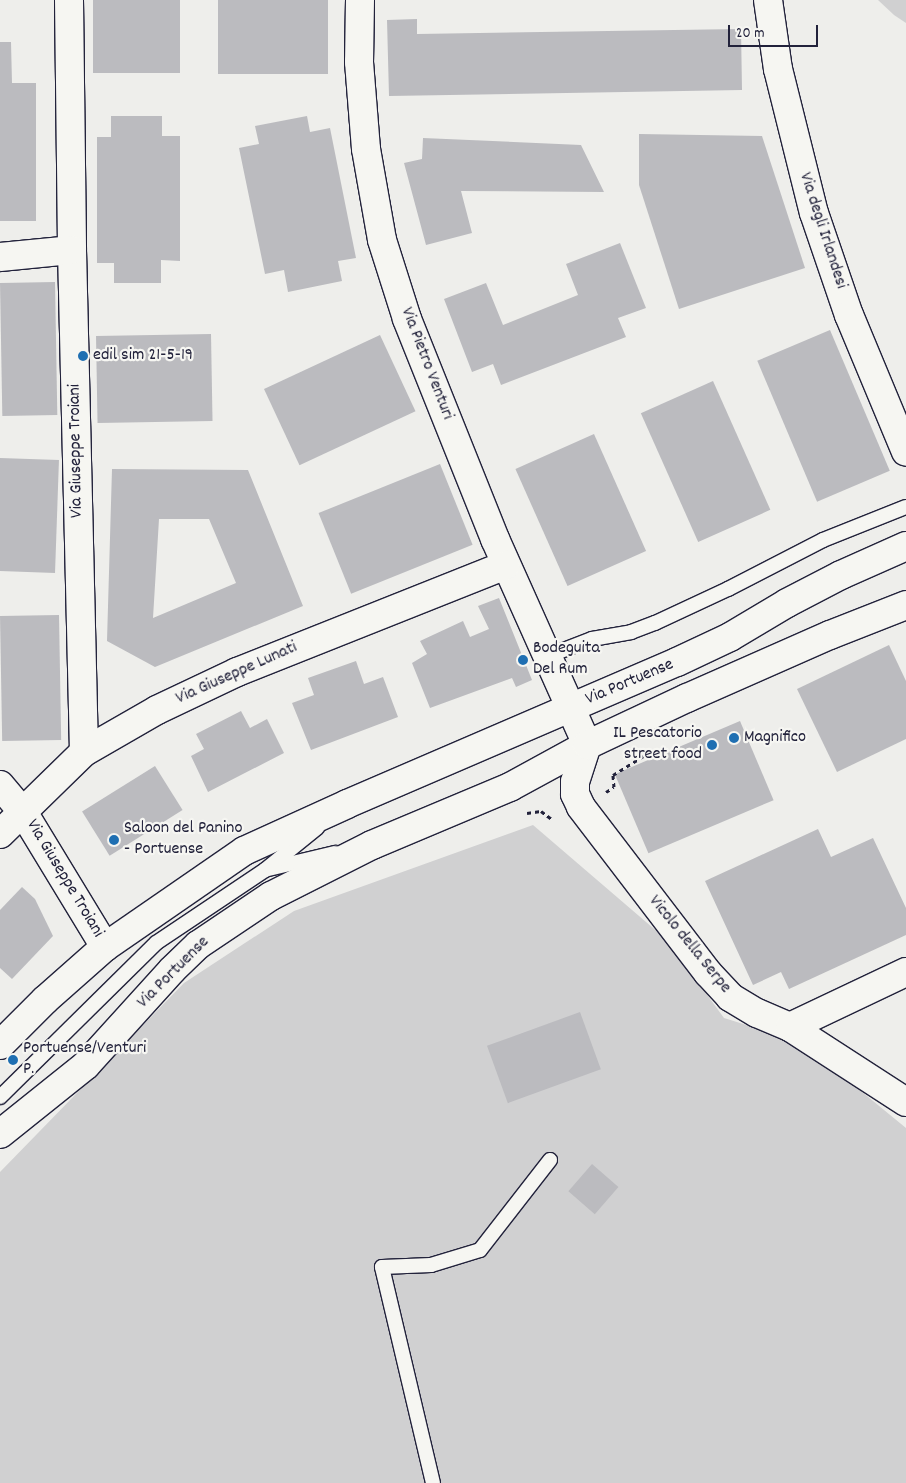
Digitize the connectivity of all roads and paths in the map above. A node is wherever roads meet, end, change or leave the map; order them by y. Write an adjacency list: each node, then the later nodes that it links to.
1 (69, 0): 4 (street, Via Giuseppe Troiani)
2 (360, 0): 9 (street, Via Pietro Venturi)
3 (768, 0): 6 (street, Via degli Irlandesi)
4 (72, 250): 5 (street); 14 (street, Via Giuseppe Troiani)
5 (0, 257)
6 (906, 452)
7 (906, 507): 11 (lane)
8 (906, 546): 12 (street, Via Portuense)
9 (506, 565): 11 (street, Via Pietro Venturi); 14 (street, Via Giuseppe Lunati)
10 (905, 605): 13 (street, Via Portuense)
11 (548, 656): 12 (street, Via Pietro Venturi)
12 (572, 708): 13 (street, Via Pietro Venturi); 18 (street, Via Portuense)
13 (588, 745): 23 (street, Via Portuense); 27 (street, Vicolo della Serpe)
14 (84, 752): 19 (street, Via Giuseppe Lunati)
15 (643, 756): 17 (path)
16 (0, 785): 19 (street, Via Giuseppe Troiani)
17 (601, 795)
18 (347, 804): 24 (lane, Via Portuense); 25 (street, Via Portuense)
19 (23, 812): 22 (street, Via Giuseppe Lunati); 25 (street, Via Giuseppe Troiani)
20 (522, 814): 21 (path)
21 (559, 824)
22 (0, 834)
23 (372, 844): 24 (lane, Via Portuense); 31 (street, Via Portuense)
24 (265, 870): 29 (lane, Via Portuense)
25 (105, 947): 28 (street, Via Portuense)
26 (906, 972): 27 (street)
27 (790, 1027): 30 (street, Vicolo della Serpe)
28 (0, 1045)
29 (0, 1097)
30 (906, 1102)
31 (0, 1134)
32 (550, 1160): 33 (lane)
33 (433, 1483)

